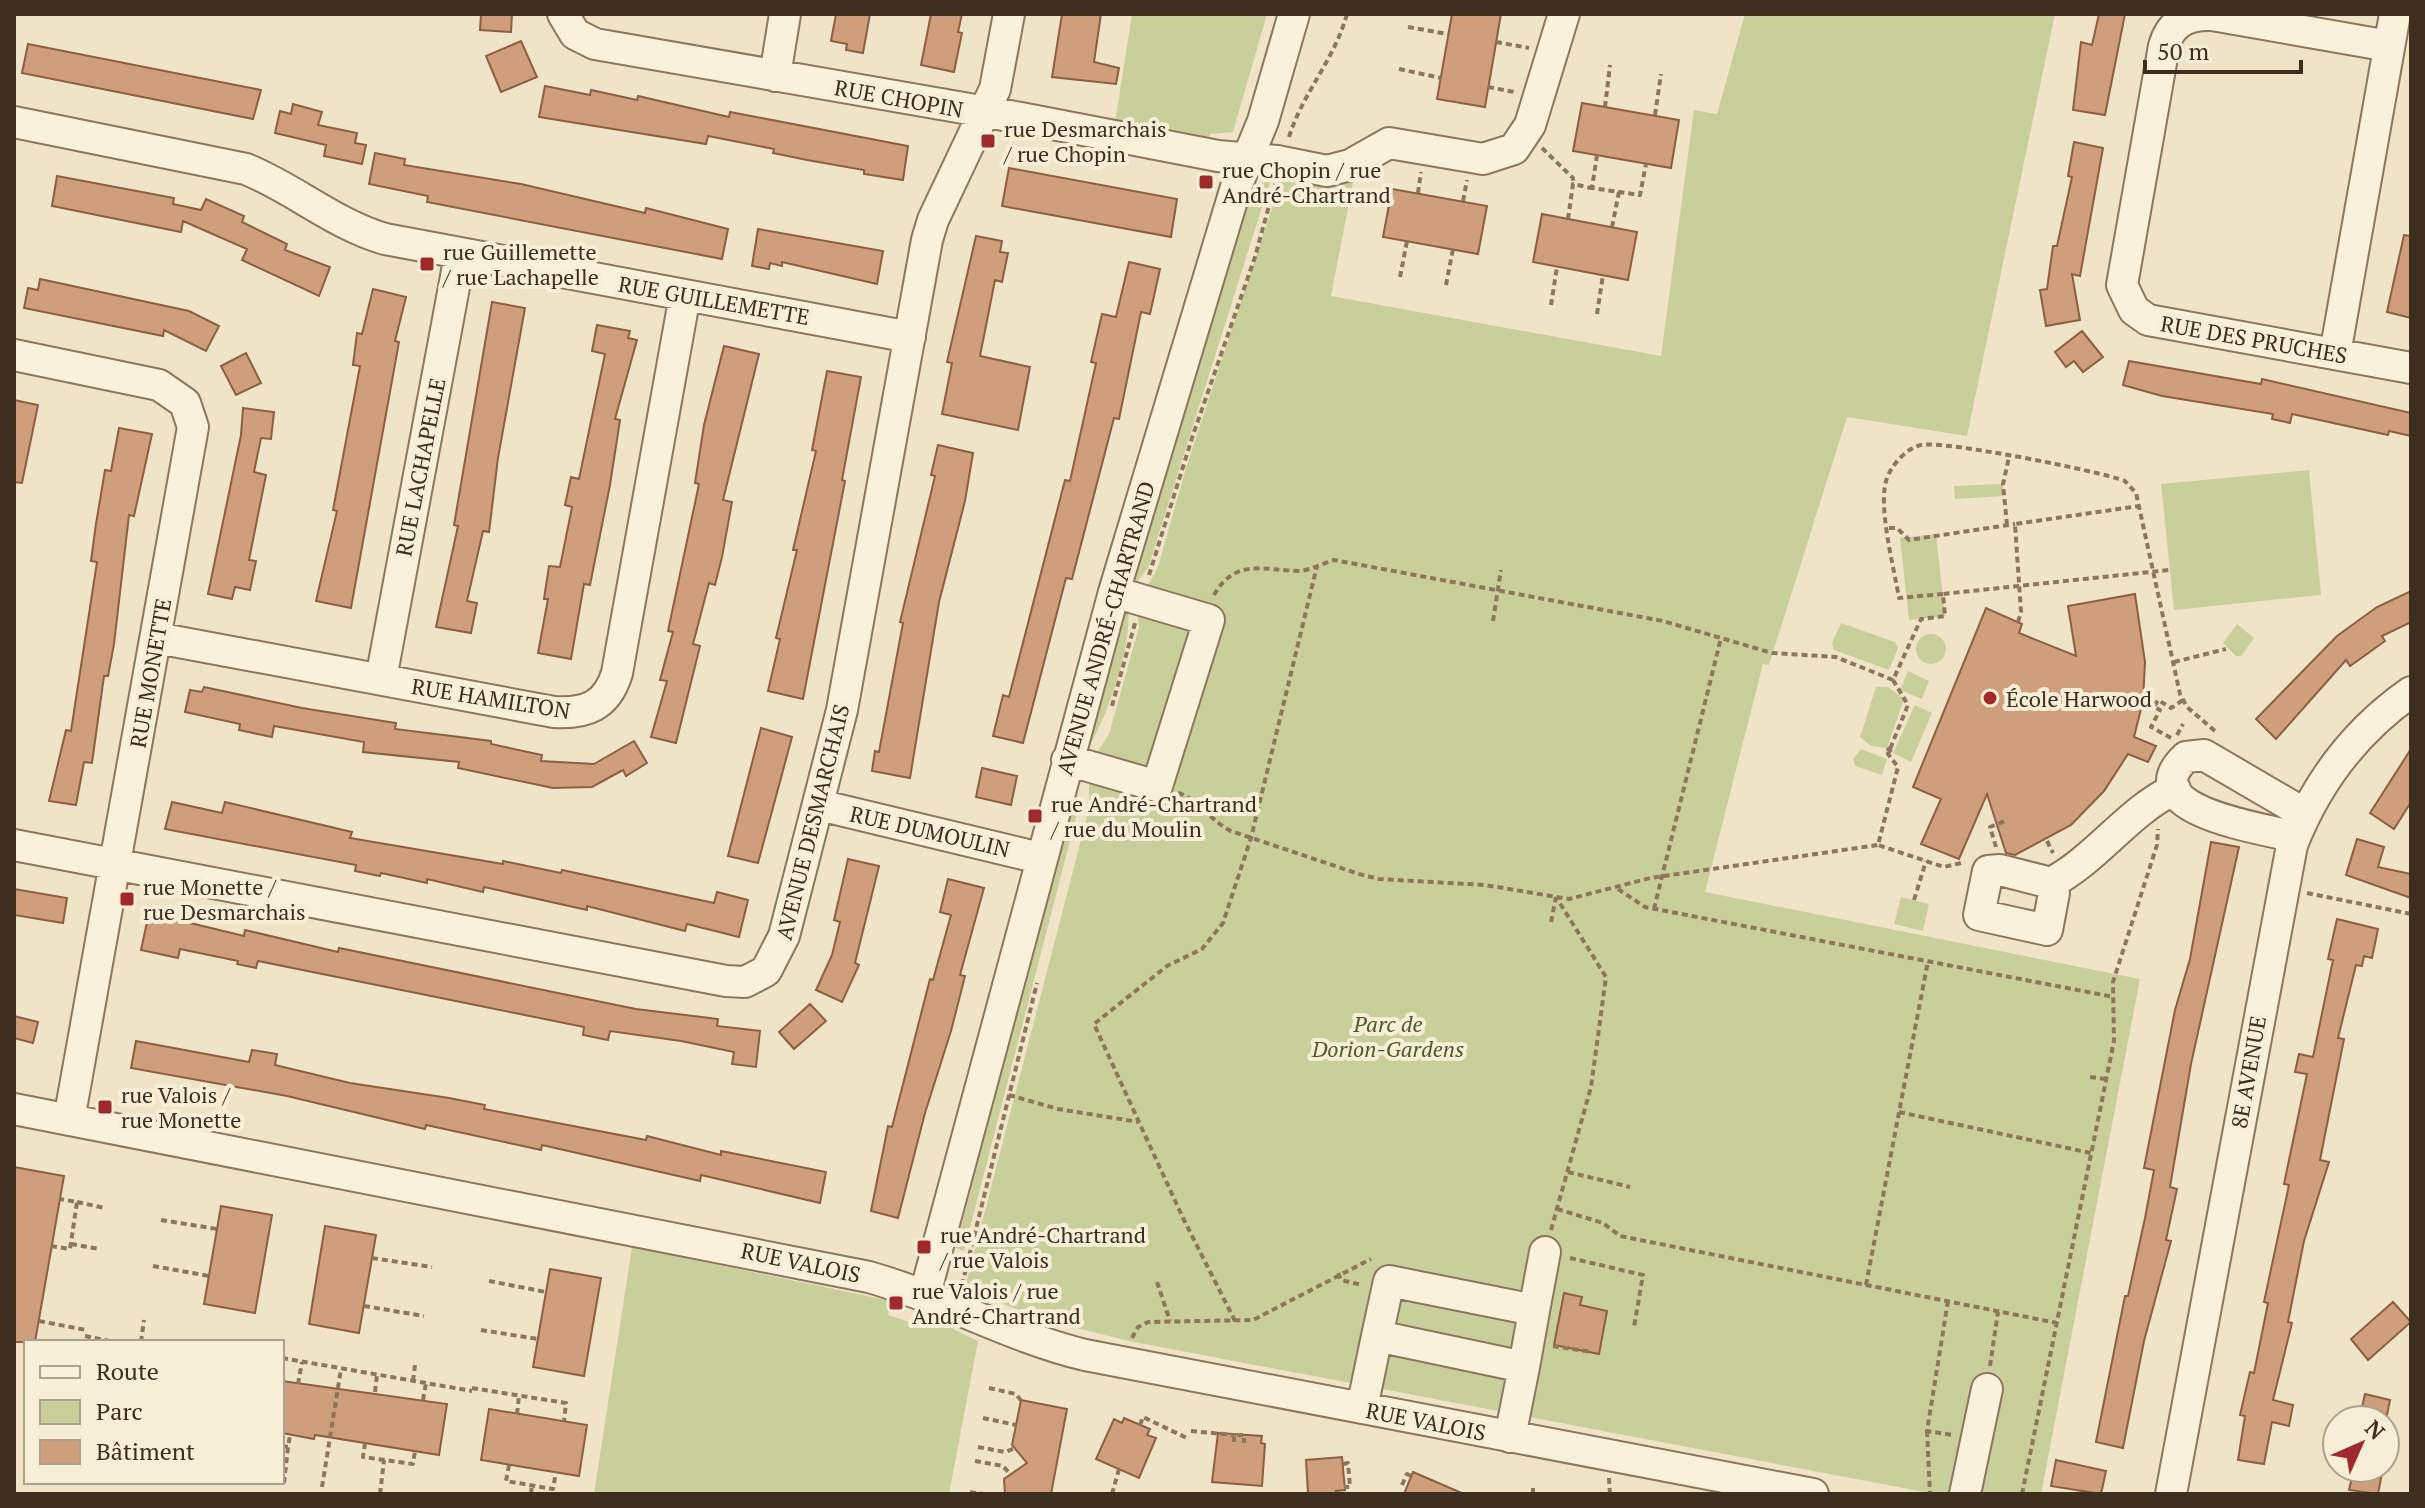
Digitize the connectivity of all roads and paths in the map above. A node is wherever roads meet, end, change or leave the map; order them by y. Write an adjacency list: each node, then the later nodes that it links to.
1 (563, 14): 16 (street, RUE CHOPIN)
2 (785, 14): 16 (street)
3 (1009, 14): 21 (street, AVENUE DESMARCHAIS)
4 (1294, 14): 27 (street, AVENUE ANDRÉ-CHARTRAND)
5 (1347, 14): 24 (path)
6 (1564, 14): 27 (street, RUE CHOPIN)
7 (2395, 14): 11 (street)
8 (1408, 27): 9 (path)
9 (1448, 34)
10 (1496, 42): 12 (path)
11 (2389, 46): 50 (street); 50 (street, RUE DES PRUCHES)
12 (1533, 49)
13 (1610, 65): 20 (path)
14 (1399, 69): 17 (path)
15 (1661, 74): 22 (path)
16 (775, 76): 21 (street, RUE CHOPIN)
17 (1441, 78)
18 (1488, 87): 19 (path)
19 (1521, 93)
20 (1605, 107)
21 (983, 113): 27 (street, RUE CHOPIN); 49 (street, AVENUE DESMARCHAIS)
22 (1655, 115)
23 (16, 131): 41 (street, RUE GUILLEMETTE)
24 (1288, 140)
25 (1535, 142): 32 (path)
26 (1597, 155): 33 (path)
27 (1248, 159): 65 (street, AVENUE ANDRÉ-CHARTRAND)
28 (1422, 160): 35 (path)
29 (1646, 164): 34 (path)
30 (1469, 168): 36 (path)
31 (1276, 182): 62 (path, AVENUE ANDRÉ-CHARTRAND)
32 (1573, 184): 33 (path); 37 (path)
33 (1592, 188): 34 (path)
34 (1619, 192): 38 (path)
35 (1418, 193)
36 (1463, 201)
37 (1568, 219)
38 (1612, 227)
39 (1407, 241): 44 (path)
40 (1453, 249): 45 (path)
41 (460, 255): 46 (street, RUE GUILLEMETTE); 78 (street, RUE LACHAPELLE)
42 (1557, 267): 47 (path)
43 (1603, 275): 48 (path)
44 (1400, 277)
45 (1446, 285)
46 (685, 295): 49 (street, RUE GUILLEMETTE); 78 (street, RUE HAMILTON)
47 (1551, 305)
48 (1597, 314)
49 (910, 337): 87 (street, AVENUE DESMARCHAIS)
50 (2335, 354): 52 (street, RUE DES PRUCHES)
51 (14, 355): 70 (street, RUE MONETTE)
52 (2411, 368)
53 (2009, 457): 54 (path); 56 (path); 57 (path)
54 (2139, 506): 55 (path); 61 (path)
55 (2015, 524): 56 (path); 63 (path)
56 (2007, 525): 57 (path)
57 (1889, 528): 66 (path)
58 (1317, 566): 64 (path); 67 (path); 91 (path)
59 (1501, 570): 64 (path)
60 (2169, 570): 61 (path)
61 (2155, 572): 63 (path); 77 (path)
62 (1146, 580)
63 (2019, 586): 66 (path); 69 (path)
64 (1498, 591): 68 (path); 71 (path)
65 (1114, 592): 84 (street, AVENUE ANDRÉ-CHARTRAND); 84 (street)
66 (1943, 594): 72 (path)
67 (1212, 602)
68 (1493, 621)
69 (2018, 622)
70 (157, 638): 78 (street, RUE HAMILTON); 98 (street, RUE MONETTE)
71 (1721, 638): 79 (path); 99 (path)
72 (1907, 649): 74 (path); 76 (path)
73 (2226, 649): 77 (path)
74 (1916, 652)
75 (1893, 658): 76 (path)
76 (1901, 662): 79 (path)
77 (2174, 662): 81 (path)
78 (381, 679)
79 (1893, 680): 93 (path)
80 (2411, 692): 89 (street, 8E AVENUE)
81 (2183, 700): 82 (path); 83 (path)
82 (2217, 732)
83 (2174, 740)
84 (1067, 760): 95 (street, AVENUE ANDRÉ-CHARTRAND)
85 (2175, 789): 89 (street); 89 (street); 100 (street)
86 (1187, 796): 91 (path)
87 (819, 805): 95 (street, RUE DUMOULIN); 98 (street, AVENUE DESMARCHAIS)
88 (2005, 821): 94 (path)
89 (2300, 825): 224 (street, 8E AVENUE)
90 (2158, 836): 110 (path)
91 (1251, 838): 103 (path); 117 (path)
92 (14, 845): 98 (street, AVENUE DESMARCHAIS)
93 (1878, 845): 96 (path); 99 (path)
94 (1998, 852)
95 (1040, 858): 145 (street, AVENUE ANDRÉ-CHARTRAND)
96 (1926, 861): 97 (path); 104 (path)
97 (1960, 863)
98 (115, 866): 116 (street, RUE MONETTE)
99 (1660, 877): 101 (path); 105 (path)
100 (2051, 883)
101 (1617, 888): 103 (path); 105 (path)
102 (2297, 891): 106 (path)
103 (1556, 897): 107 (path); 119 (path)
104 (1914, 900)
105 (1654, 909): 108 (path)
106 (2411, 914)
107 (1551, 922)
108 (1928, 961): 110 (path); 115 (path)
109 (1038, 981): 113 (path)
110 (2114, 997): 112 (path)
111 (2090, 1077): 112 (path)
112 (2106, 1079): 118 (path)
113 (1009, 1095): 117 (path); 143 (path)
114 (14, 1109): 116 (street, RUE VALOIS)
115 (1899, 1112): 118 (path); 142 (path)
116 (69, 1120): 145 (street, RUE VALOIS)
117 (1139, 1122): 153 (path)
118 (2091, 1153): 128 (path)
119 (1568, 1172): 120 (path); 124 (path)
120 (1630, 1187)
121 (60, 1199): 122 (path)
122 (77, 1202): 123 (path); 129 (path)
123 (105, 1208)
124 (1557, 1209): 132 (path); 142 (path)
125 (161, 1220): 126 (path)
126 (217, 1229)
127 (2066, 1231): 128 (path)
128 (2075, 1232): 155 (path)
129 (71, 1244): 130 (path); 131 (path)
130 (51, 1246)
131 (99, 1249)
132 (1545, 1252): 148 (street); 156 (path)
133 (372, 1258): 136 (path)
134 (1371, 1259): 137 (path)
135 (153, 1266): 138 (path)
136 (432, 1267)
137 (1339, 1275): 141 (path); 153 (path)
138 (209, 1276)
139 (489, 1281): 144 (path)
140 (1157, 1282): 154 (path)
141 (1365, 1285)
142 (1866, 1285): 146 (path)
143 (961, 1287)
144 (546, 1292)
145 (925, 1294): 180 (street, RUE VALOIS)
146 (1948, 1301): 149 (path); 187 (path)
147 (364, 1306): 150 (path)
148 (1534, 1311): 158 (street); 168 (street)
149 (1998, 1311): 155 (path); 175 (path)
150 (424, 1316)
151 (144, 1320): 161 (path)
152 (39, 1321): 160 (path)
153 (1235, 1321): 154 (path)
154 (1170, 1323): 162 (path)
155 (2057, 1323): 223 (path)
156 (1634, 1327)
157 (481, 1330): 159 (path)
158 (1377, 1336): 168 (street); 180 (street)
159 (538, 1339)
160 (108, 1340)
161 (141, 1340)
162 (1131, 1344)
163 (1550, 1346): 164 (path)
164 (1592, 1352)
165 (284, 1358): 166 (path)
166 (302, 1362): 169 (path); 173 (path)
167 (415, 1365): 171 (path)
168 (1524, 1367): 190 (street)
169 (341, 1369): 170 (path); 210 (path)
170 (378, 1375): 171 (path); 176 (path)
171 (413, 1381): 172 (path)
172 (426, 1383): 177 (path); 178 (path)
173 (298, 1384)
174 (989, 1388): 179 (path)
175 (1987, 1389): 192 (street)
176 (375, 1392)
177 (519, 1396): 181 (path); 183 (path)
178 (423, 1400)
179 (1022, 1402)
180 (1362, 1408): 190 (street, RUE VALOIS)
181 (517, 1414)
182 (983, 1418): 184 (path)
183 (564, 1421)
184 (1016, 1425)
185 (1140, 1425): 191 (path)
186 (1191, 1431): 189 (path)
187 (1927, 1431): 192 (path); 221 (path)
188 (290, 1435): 196 (path)
189 (1234, 1435): 193 (path); 195 (path)
190 (1510, 1437): 220 (street, RUE VALOIS)
191 (1189, 1439)
192 (1976, 1440): 222 (street)
193 (1234, 1442)
194 (365, 1443): 200 (path)
195 (1244, 1443)
196 (285, 1446): 208 (path)
197 (978, 1447): 198 (path)
198 (1015, 1448)
199 (415, 1451): 200 (path)
200 (384, 1460): 213 (path)
201 (975, 1461): 206 (path)
202 (1343, 1464): 211 (path)
203 (509, 1465): 209 (path)
204 (1119, 1469): 216 (path)
205 (556, 1472): 209 (path)
206 (1010, 1474)
207 (1411, 1476): 219 (path)
208 (284, 1483)
209 (532, 1485): 214 (path)
210 (322, 1487)
211 (1344, 1487)
212 (970, 1492): 215 (path)
213 (380, 1494)
214 (531, 1494)
215 (983, 1494)
216 (1112, 1494)
217 (1337, 1494): 218 (path)
218 (1344, 1494)
219 (1397, 1494)
220 (1813, 1494)
221 (1930, 1494)
222 (1965, 1494)
223 (2022, 1494)
224 (2171, 1494)

